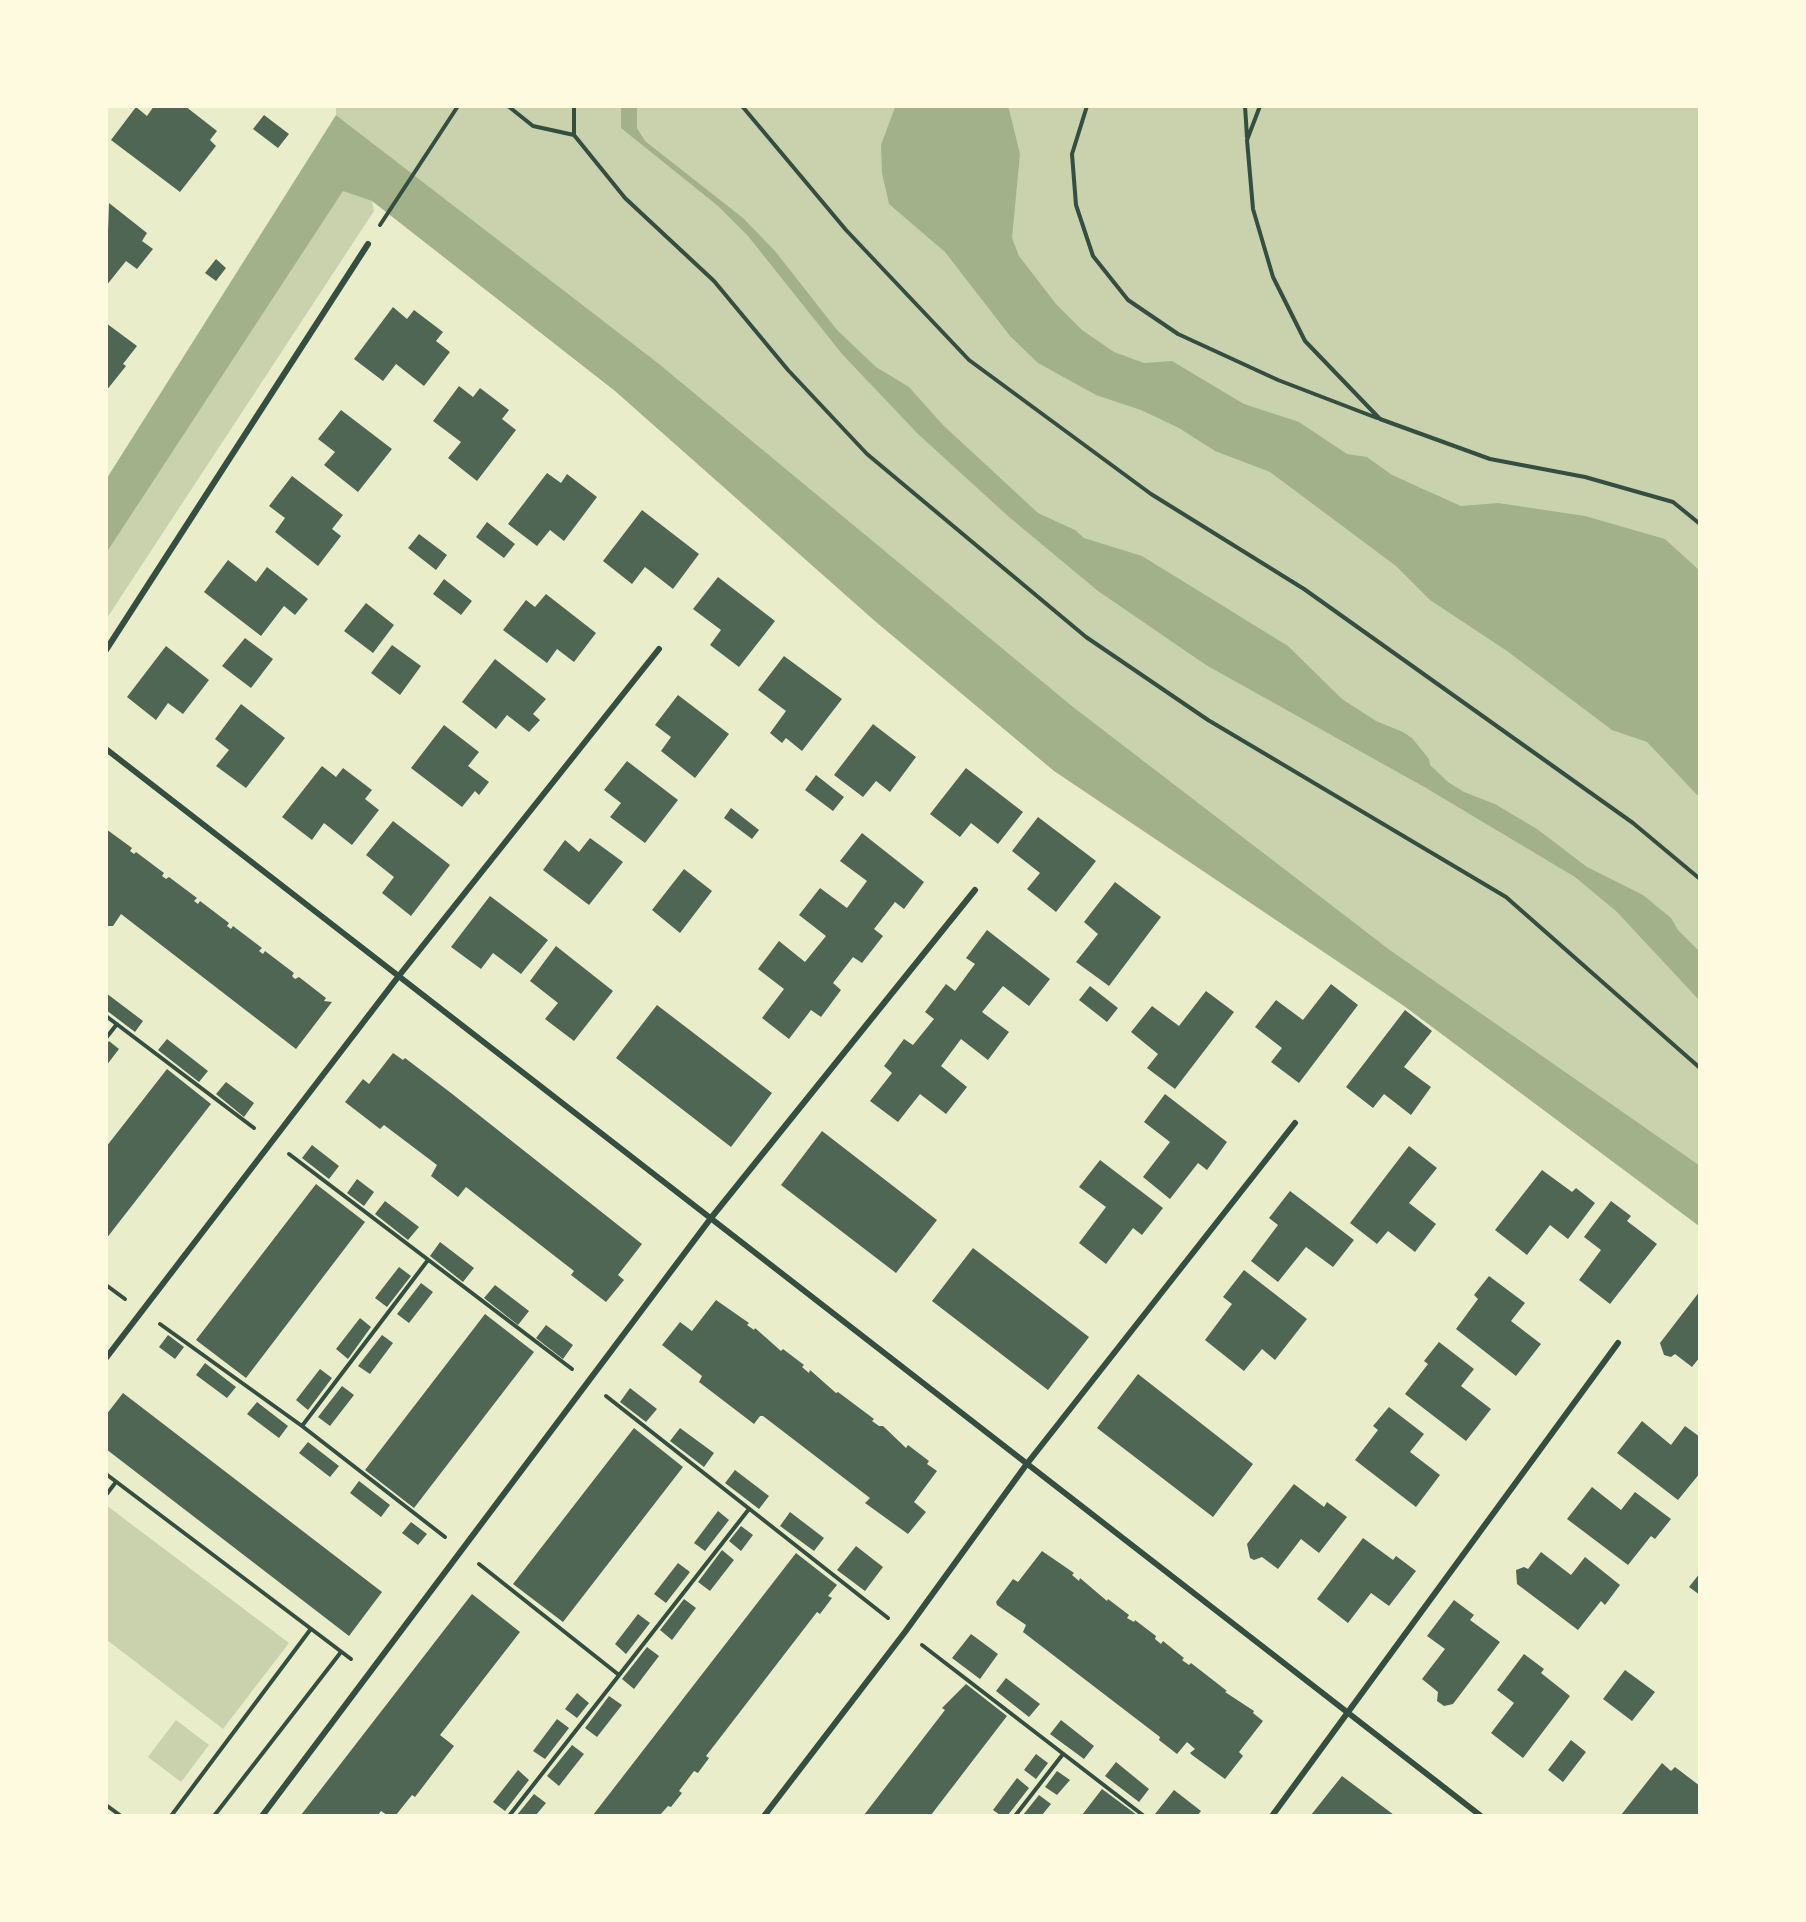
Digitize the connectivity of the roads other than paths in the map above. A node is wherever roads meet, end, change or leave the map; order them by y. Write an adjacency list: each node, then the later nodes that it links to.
1 (368, 243): 3 (street)
2 (658, 649): 6 (street)
3 (106, 650)
4 (106, 750): 6 (street)
5 (975, 890): 8 (street)
6 (398, 977): 8 (street); 10 (street)
7 (1295, 1123): 11 (street)
8 (711, 1218): 11 (street); 13 (street)
9 (1618, 1343): 12 (street)
10 (106, 1358)
11 (1026, 1466): 12 (street); 14 (street)
12 (1347, 1712): 15 (street); 16 (street)
13 (262, 1815)
14 (764, 1815)
15 (1272, 1815)
16 (1481, 1815)

